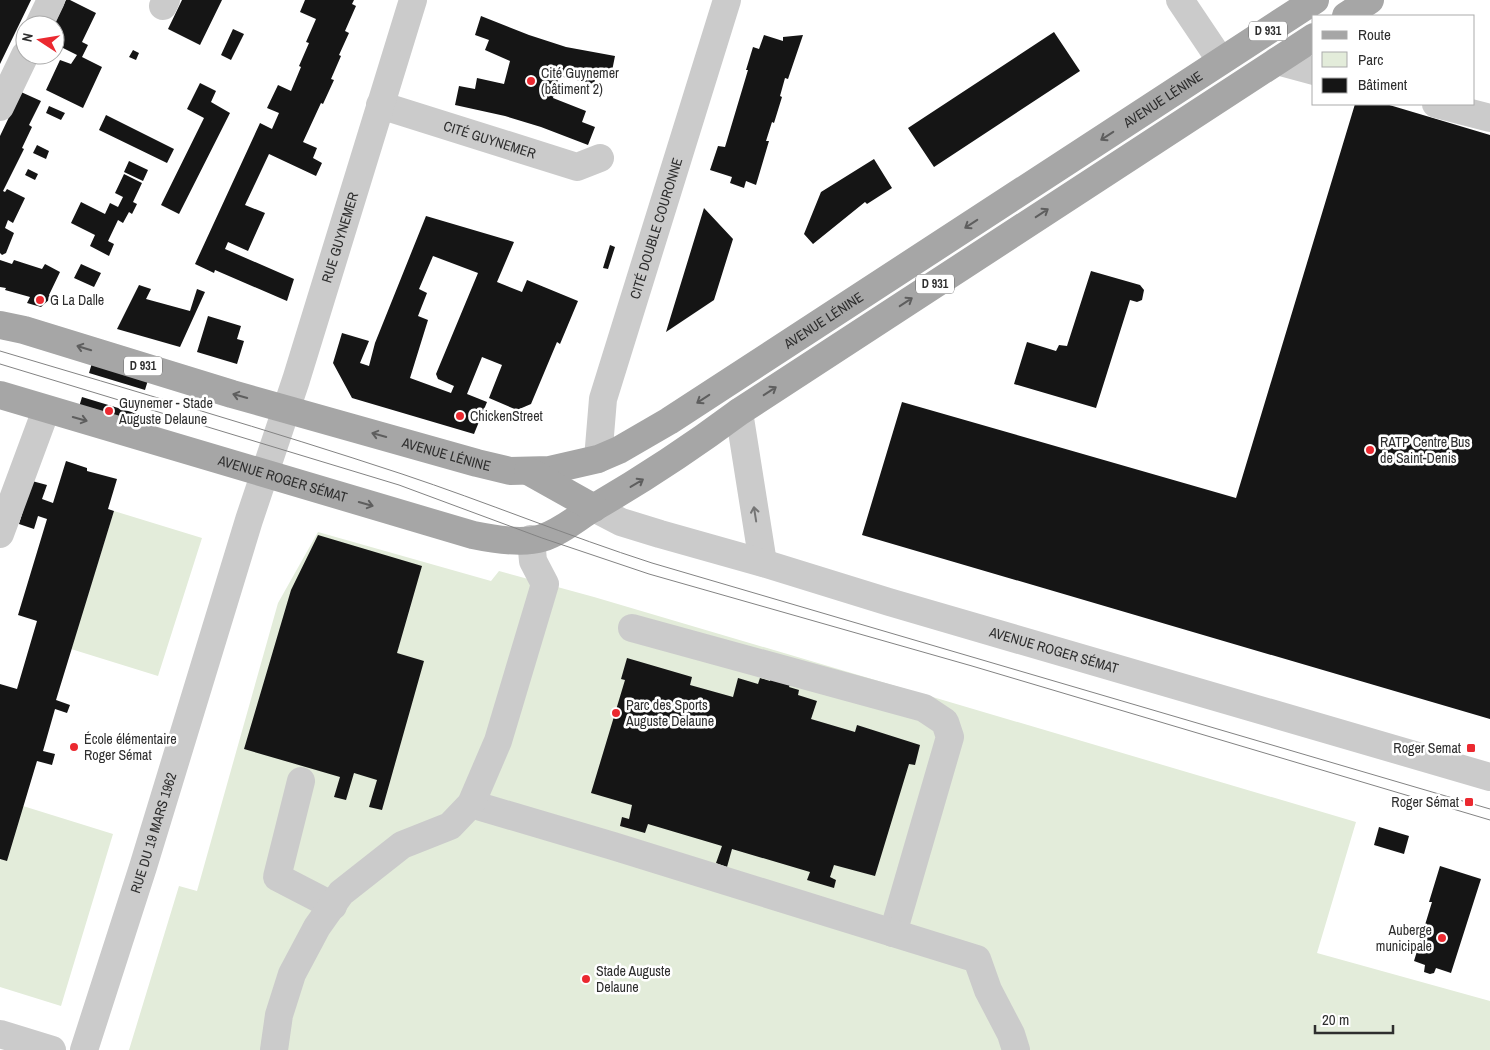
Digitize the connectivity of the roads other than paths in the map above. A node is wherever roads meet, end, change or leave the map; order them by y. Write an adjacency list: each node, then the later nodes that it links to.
1 (51, 0): 7 (street)
2 (413, 0): 14 (street, RUE GUYNEMER)
3 (727, 0): 24 (street, CITÉ DOUBLE COURONNE)
4 (1180, 0): 10 (street)
5 (1315, 0): 10 (main road, AVENUE LÉNINE / D 931)
6 (1370, 0): 8 (main road)
7 (44, 15)
8 (1348, 15)
9 (1312, 38): 11 (main road, D 931)
10 (1221, 61): 24 (main road, AVENUE LÉNINE / D 931, one-way to 24)
11 (1277, 61): 13 (street); 23 (main road, D 931, one-way to 11)
12 (20, 65): 16 (street)
13 (1312, 70)
14 (380, 105): 18 (street, CITÉ GUYNEMER); 21 (street, RUE GUYNEMER)
15 (1440, 105): 17 (street)
16 (0, 107)
17 (1490, 118)
18 (600, 158)
19 (0, 325): 21 (main road, D 931, one-way to 19)
20 (0, 395): 22 (main road, AVENUE ROGER SÉMAT / D 931)
21 (287, 409): 25 (main road, AVENUE LÉNINE / D 931, one-way to 21); 26 (street, RUE GUYNEMER)
22 (46, 410): 26 (main road, AVENUE ROGER SÉMAT / D 931, one-way to 26); 30 (street)
23 (739, 412): 27 (main road, D 931, one-way to 23); 32 (street, one-way to 23)
24 (598, 459): 25 (main road, AVENUE LÉNINE / D 931)
25 (528, 471): 27 (main road)
26 (264, 474): 31 (main road, AVENUE ROGER SÉMAT / D 931, one-way to 31); 41 (street, RUE DU 19 MARS 1962)
27 (594, 508): 28 (street, AVENUE ROGER SÉMAT); 29 (main road, AVENUE ROGER SÉMAT / D 931)
28 (620, 522): 29 (street, AVENUE ROGER SÉMAT); 32 (street, AVENUE ROGER SÉMAT)
29 (565, 525): 31 (main road, AVENUE ROGER SÉMAT / D 931)
30 (0, 534)
31 (531, 539): 36 (street)
32 (762, 563): 34 (street, AVENUE ROGER SÉMAT)
33 (632, 628): 38 (street)
34 (1490, 777)
35 (301, 781): 37 (street)
36 (471, 804): 37 (street); 38 (street)
37 (333, 906): 42 (street)
38 (893, 933): 43 (street)
39 (0, 1034): 40 (street)
40 (52, 1050)
41 (84, 1050)
42 (274, 1050)
43 (1016, 1050)

